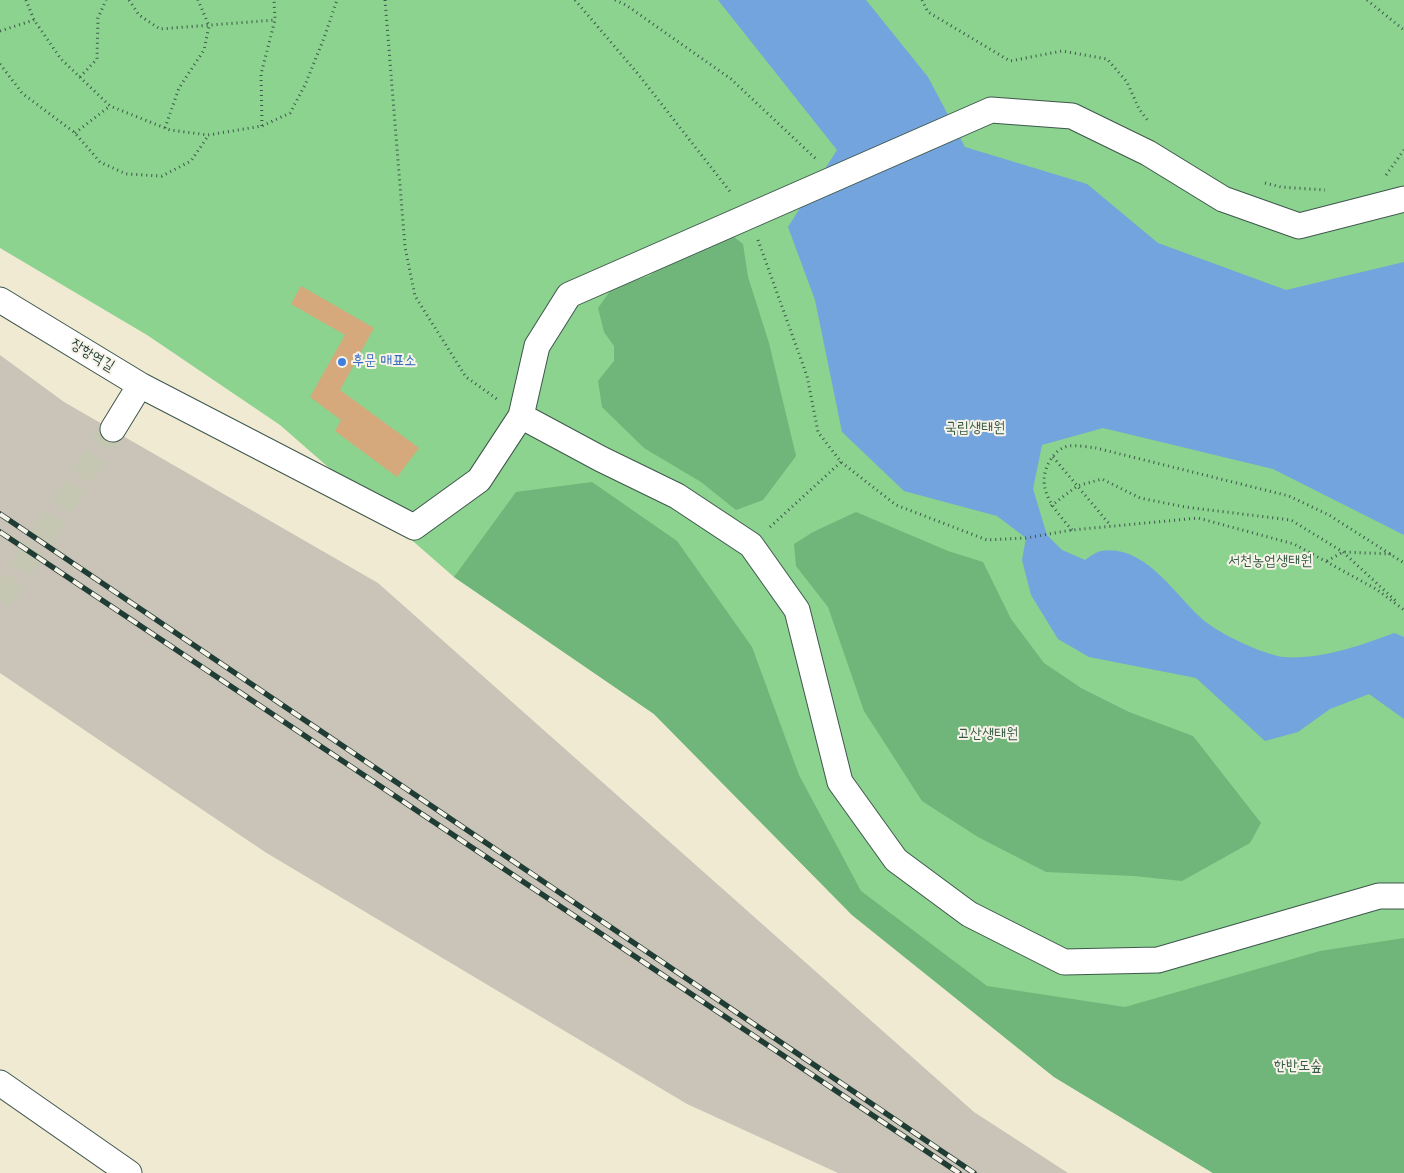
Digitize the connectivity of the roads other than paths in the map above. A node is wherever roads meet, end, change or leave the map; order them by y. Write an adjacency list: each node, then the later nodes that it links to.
1 (1404, 199): 4 (street)
2 (0, 300): 3 (street, 장항역길)
3 (140, 385): 4 (street, 장항역길); 5 (street)
4 (521, 416): 6 (street)
5 (113, 429)
6 (1404, 896)
7 (0, 1083): 8 (street)
8 (129, 1173)

